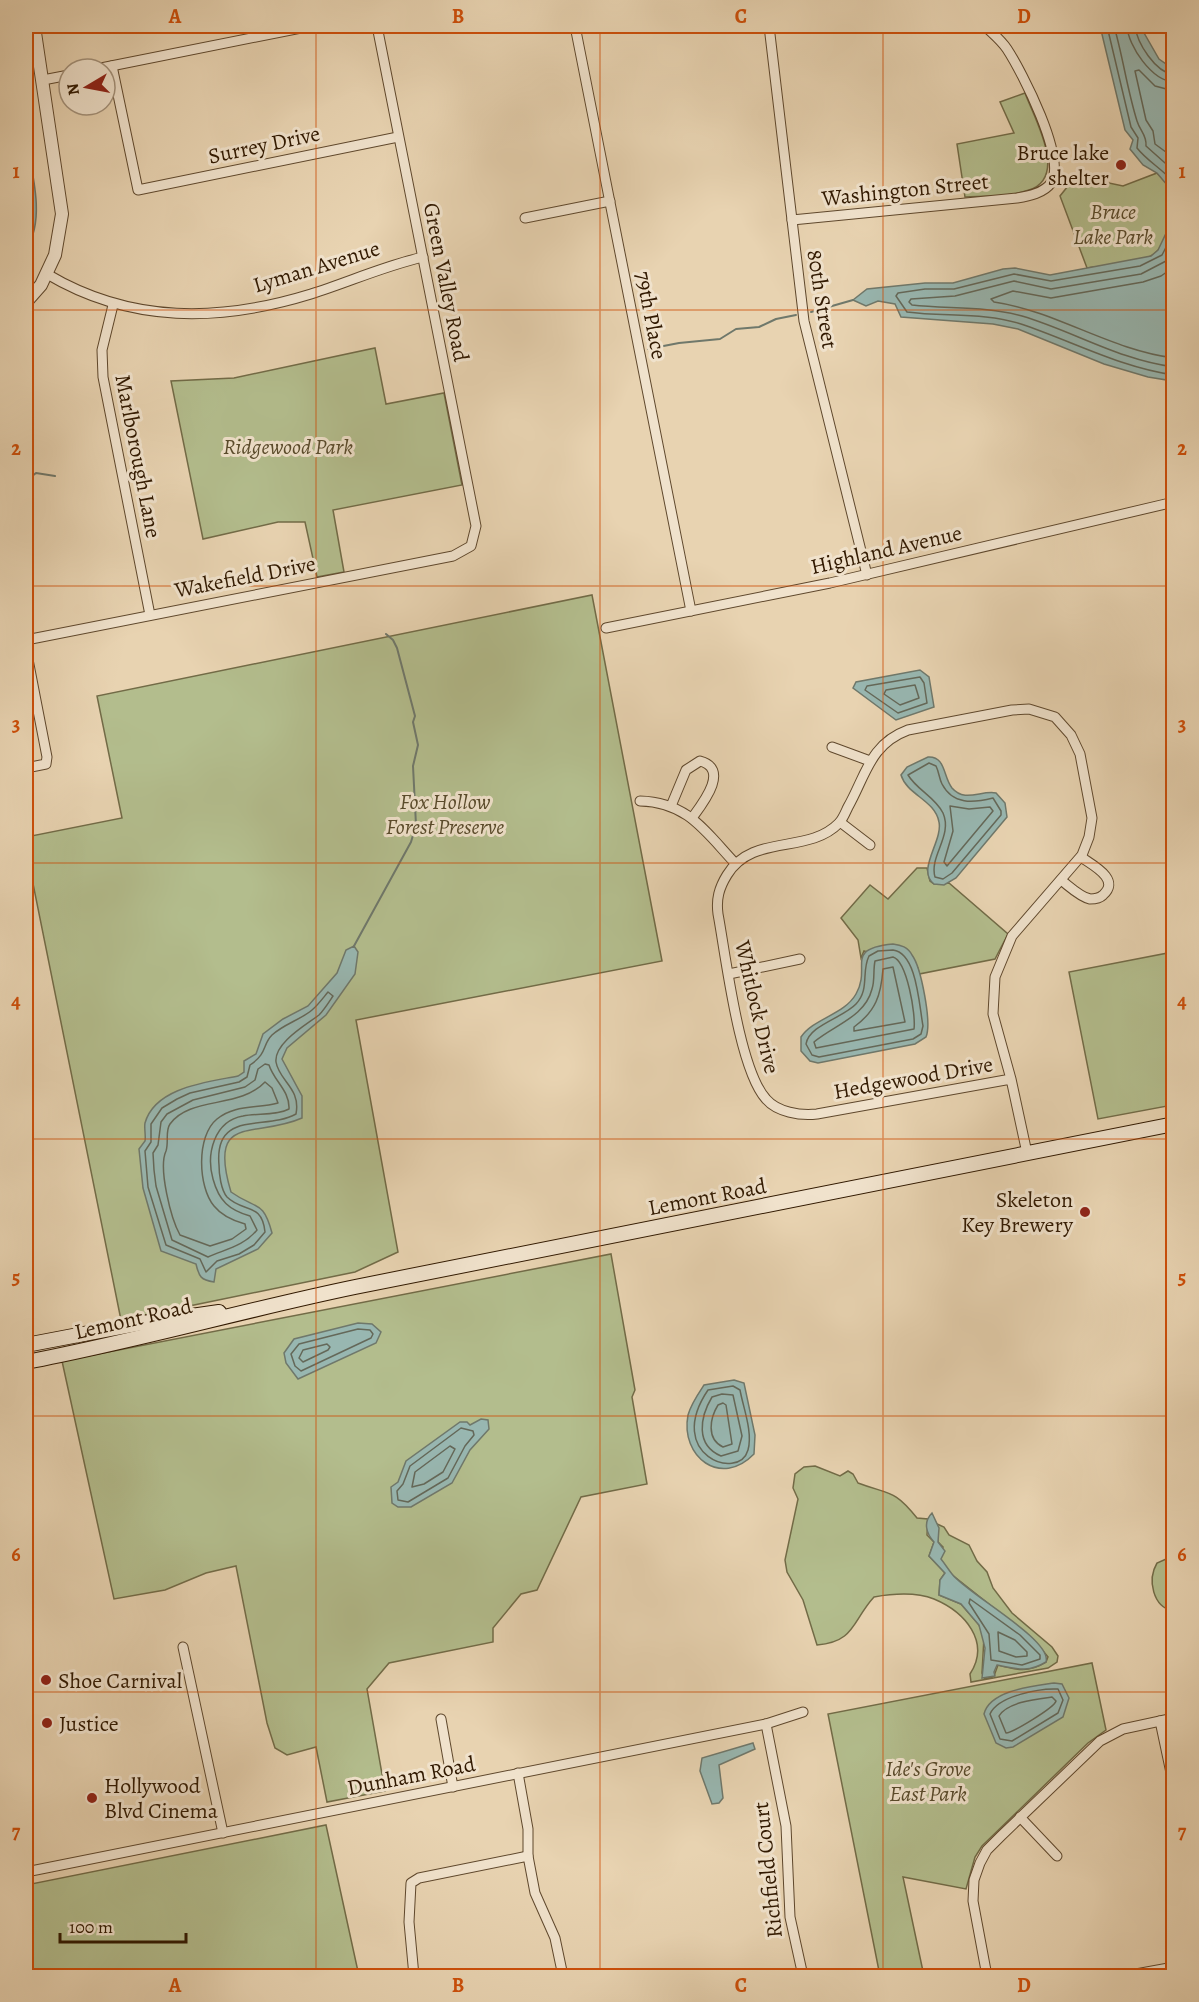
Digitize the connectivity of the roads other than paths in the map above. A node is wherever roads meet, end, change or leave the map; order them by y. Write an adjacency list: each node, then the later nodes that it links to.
1 (34, 26): 9 (street)
2 (311, 26): 7 (street)
3 (377, 26): 11 (street, Green Valley Road)
4 (575, 26): 12 (street, 79th Place)
5 (770, 26): 14 (street, 80th Street)
6 (985, 26): 14 (street, Washington Street)
7 (117, 65)
8 (57, 77): 9 (street)
9 (43, 80): 16 (street)
10 (117, 90): 11 (street, Surrey Drive)
11 (398, 137): 15 (street, Green Valley Road)
12 (610, 201): 13 (street); 22 (street, 79th Place)
13 (525, 218)
14 (792, 220): 21 (street, 80th Street)
15 (423, 257): 18 (street, Lyman Avenue); 20 (street, Green Valley Road)
16 (47, 274): 17 (street); 18 (street, Lyman Avenue)
17 (26, 302)
18 (113, 305): 23 (street, Marlborough Lane)
19 (1173, 502): 21 (street, Highland Avenue)
20 (471, 546): 23 (street, Wakefield Drive)
21 (867, 575): 22 (street, Highland Avenue)
22 (692, 611): 24 (street, Highland Avenue)
23 (150, 615): 25 (street, Wakefield Drive)
24 (606, 628)
25 (26, 640)
26 (26, 649): 29 (street)
27 (832, 747): 28 (street)
28 (870, 762): 33 (street); 35 (street)
29 (26, 768)
30 (640, 801): 31 (street)
31 (671, 806): 32 (street); 32 (street)
32 (693, 818): 36 (street)
33 (840, 822): 34 (street); 36 (street)
34 (870, 845)
35 (1081, 857): 37 (street); 37 (street)
36 (735, 862): 39 (street, Whitlock Drive)
37 (1061, 880): 40 (street)
38 (800, 958): 39 (street)
39 (729, 974): 41 (street, Whitlock Drive)
40 (1011, 1079): 41 (street, Hedgewood Drive); 43 (street)
41 (823, 1113)
42 (1173, 1124): 43 (main road, Lemont Road)
43 (1028, 1153): 44 (main road, Lemont Road)
44 (248, 1309): 45 (main road, Lemont Road); 46 (main road, Lemont Road)
45 (26, 1345)
46 (26, 1362)
47 (183, 1647): 57 (street)
48 (803, 1712): 52 (street, Dunham Road)
49 (1173, 1718): 51 (street)
50 (441, 1719): 54 (street)
51 (1160, 1721): 55 (street); 56 (street)
52 (766, 1724): 53 (street, Dunham Road); 64 (street, Richfield Court)
53 (518, 1773): 54 (street, Dunham Road); 58 (street)
54 (453, 1787): 57 (street, Dunham Road)
55 (1173, 1787)
56 (1020, 1816): 59 (street); 65 (street)
57 (223, 1833): 60 (street, Dunham Road)
58 (528, 1856): 62 (street); 63 (street)
59 (1057, 1856)
60 (26, 1872)
61 (1173, 1967): 66 (street)
62 (414, 1977)
63 (563, 1977)
64 (803, 1977)
65 (987, 1977)
66 (1125, 1977)

